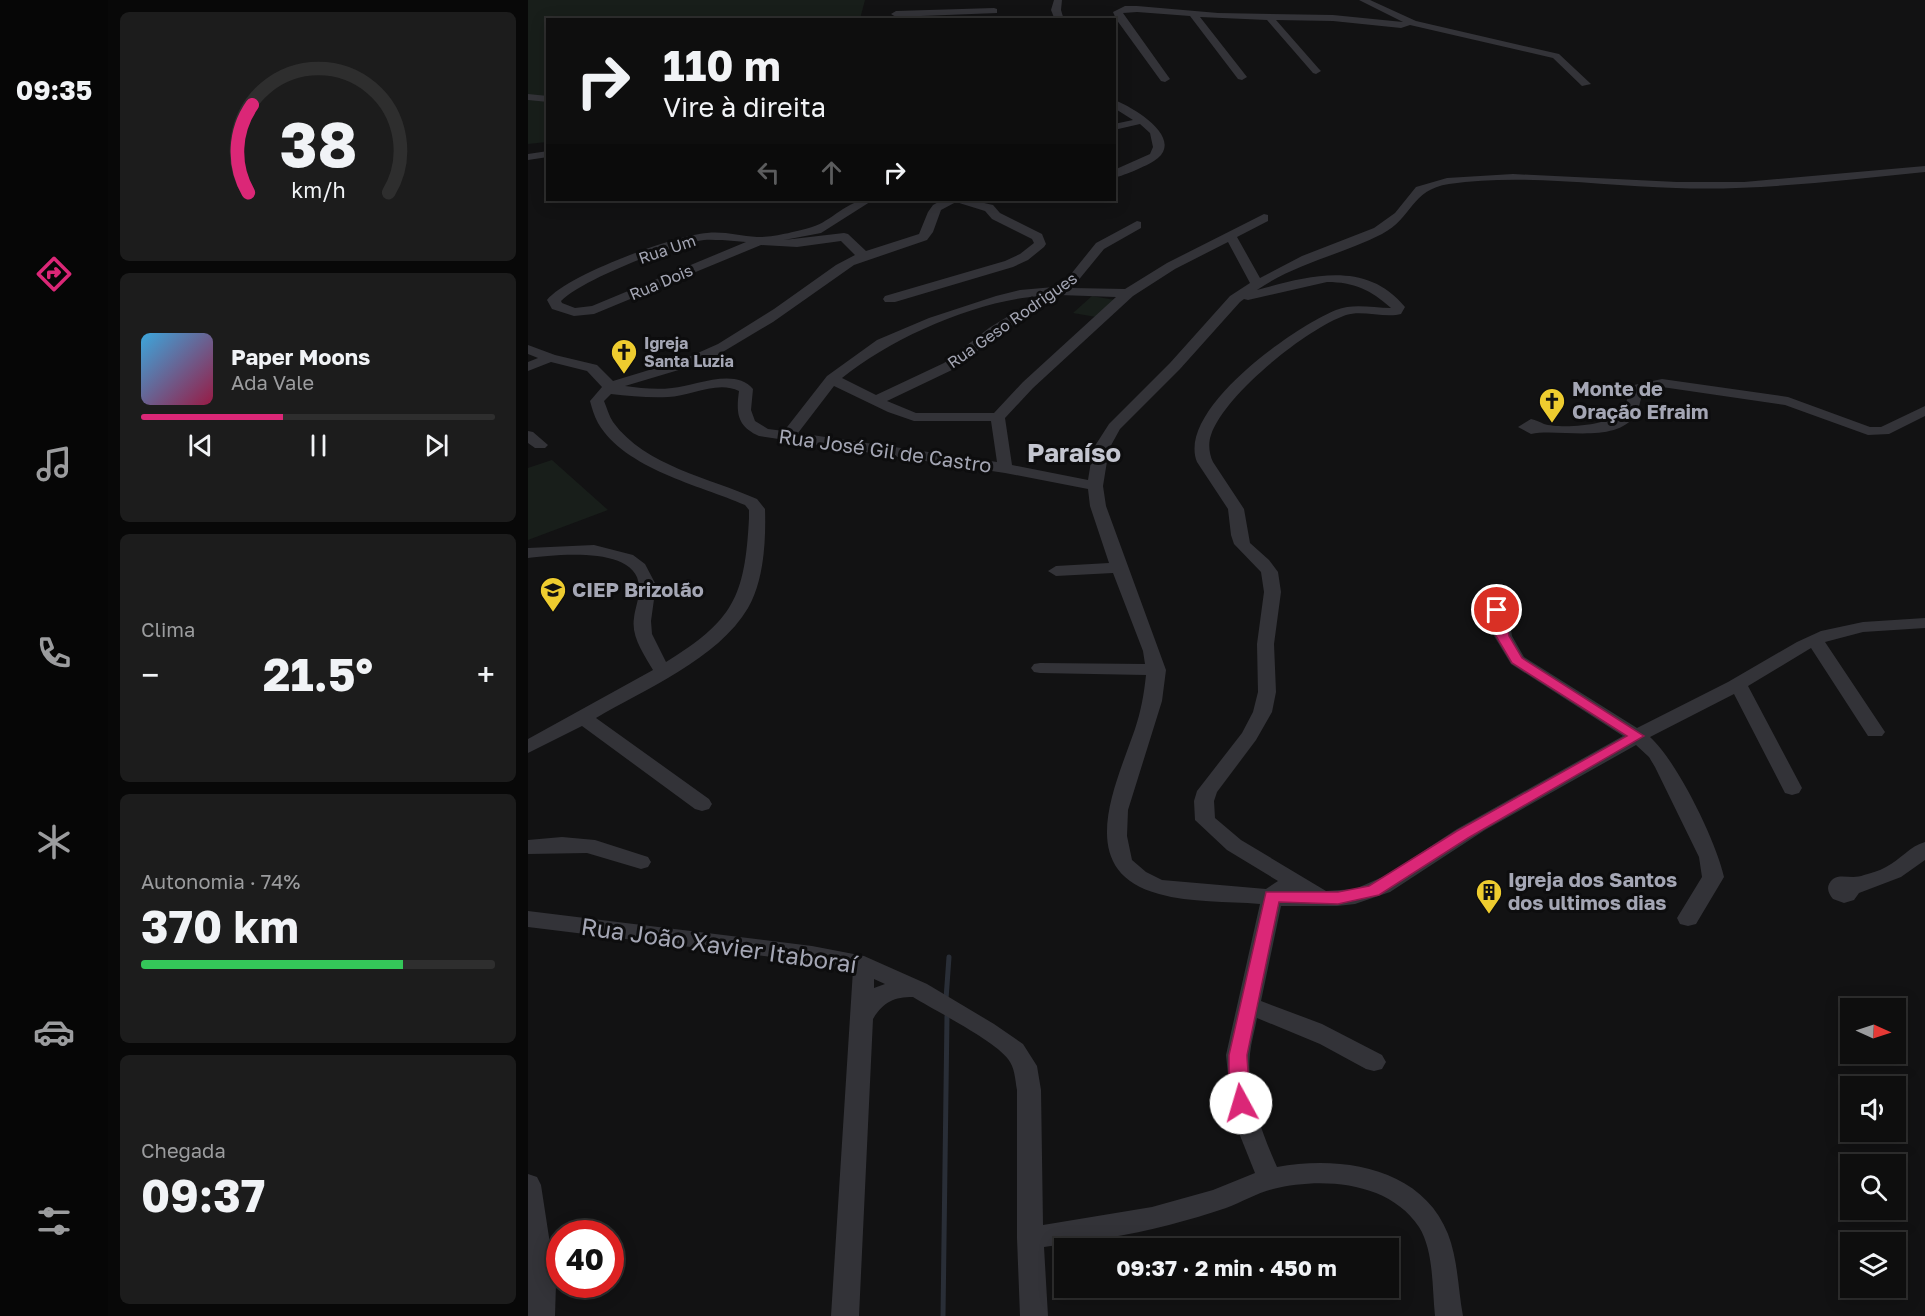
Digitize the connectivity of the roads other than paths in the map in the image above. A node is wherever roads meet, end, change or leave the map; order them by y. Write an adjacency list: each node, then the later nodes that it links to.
1 (929, 0): 5 (street)
2 (1058, 0): 9 (street)
3 (1363, 0): 11 (street)
4 (999, 2): 7 (street)
5 (927, 13): 6 (street); 7 (street)
6 (896, 14)
7 (993, 15)
8 (1194, 15): 10 (street); 13 (street); 14 (street)
9 (1059, 18)
10 (1270, 18): 11 (street); 12 (street)
11 (1411, 23): 15 (street)
12 (1316, 71)
13 (1242, 76)
14 (1165, 79)
15 (1586, 84)
16 (528, 97): 17 (street)
17 (546, 99)
18 (1116, 104): 19 (street)
19 (1140, 121): 20 (street); 24 (street)
20 (1116, 127)
21 (546, 154): 22 (street)
22 (528, 157)
23 (1924, 170): 33 (street)
24 (1116, 174)
25 (865, 201): 31 (street)
26 (949, 201): 32 (street)
27 (964, 201): 36 (street)
28 (1264, 218): 30 (street)
29 (1137, 225): 34 (street, Rua Geso Rodrigues)
30 (1230, 235): 33 (street); 35 (street)
31 (760, 241): 32 (street, Rua Um); 38 (street, Rua Dois); 38 (street, Rua Um)
32 (863, 255): 43 (street)
33 (1257, 284): 37 (street)
34 (1057, 292): 35 (street); 42 (street); 44 (street, Rua Geso Rodrigues)
35 (1128, 293): 46 (street)
36 (890, 299)
37 (1235, 299): 52 (street); 72 (street)
38 (559, 308)
39 (528, 349): 40 (street)
40 (550, 358): 41 (street); 43 (street)
41 (528, 367)
42 (832, 379): 44 (street); 49 (street)
43 (613, 386): 49 (street, Rua José Gil de Castro); 61 (street)
44 (877, 400): 46 (street)
45 (1925, 410): 47 (street)
46 (998, 417): 51 (street)
47 (1538, 428)
48 (528, 435): 50 (street)
49 (787, 437): 51 (street, Rua José Gil de Castro)
50 (540, 445)
51 (1005, 468): 52 (street, Rua José Gil de Castro)
52 (1095, 486): 54 (street)
53 (528, 553): 61 (street)
54 (1119, 568): 55 (street); 60 (street)
55 (1056, 572)
56 (1496, 596): 65 (street)
57 (1925, 623): 58 (street)
58 (1815, 640): 62 (street); 64 (street)
59 (1040, 668): 60 (street)
60 (1156, 670): 74 (street)
61 (663, 671): 63 (street)
62 (1738, 684): 65 (street); 67 (street)
63 (583, 718): 66 (street); 68 (street)
64 (1875, 732)
65 (1637, 736): 75 (street); 76 (street)
66 (528, 747)
67 (1792, 788)
68 (702, 804)
69 (528, 847): 71 (street)
70 (1925, 849): 73 (street)
71 (641, 862)
72 (1281, 874): 74 (street); 75 (street)
73 (1851, 888)
74 (1272, 896): 75 (street); 80 (street)
75 (1320, 898)
76 (1688, 918)
77 (528, 919): 78 (street, Rua João Xavier Itaboraí)
78 (864, 964): 79 (street, Rua João Xavier Itaboraí); 81 (street)
79 (919, 990): 81 (street); 85 (street, Rua João Xavier Itaboraí)
80 (1250, 1006): 82 (street); 83 (street)
81 (861, 1018): 87 (street)
82 (1374, 1062)
83 (1270, 1179): 85 (street); 89 (street)
84 (528, 1185): 86 (street)
85 (1030, 1238): 88 (street, Rua João Xavier Itaboraí)
86 (541, 1316)
87 (845, 1316)
88 (1034, 1316)
89 (1449, 1316)

